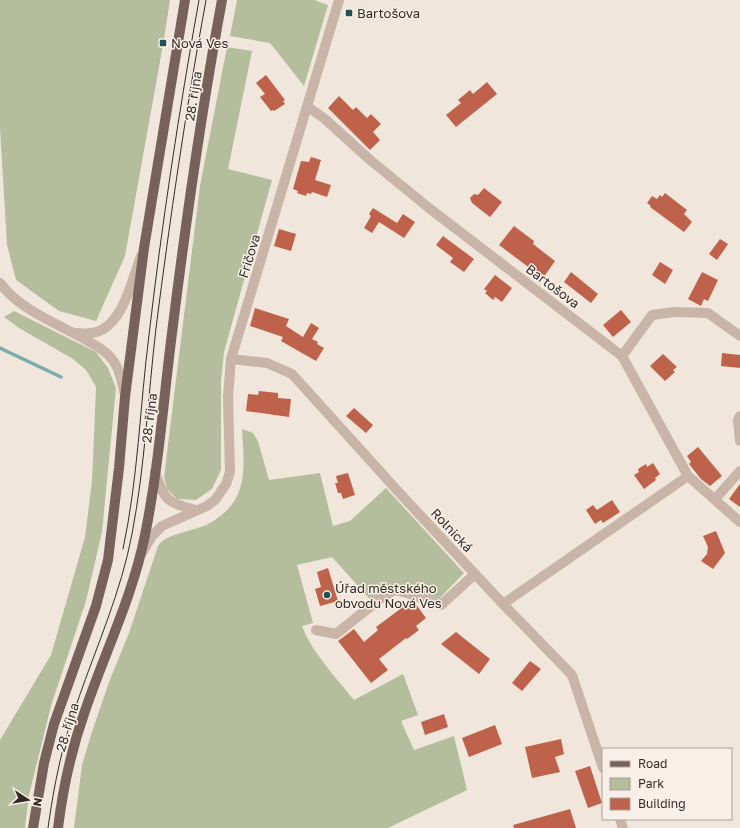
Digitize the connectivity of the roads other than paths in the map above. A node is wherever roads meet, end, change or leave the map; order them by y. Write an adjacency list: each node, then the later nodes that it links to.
1 (185, 0): 5 (main road, 28. října)
2 (222, 0): 15 (main road, 28. října)
3 (339, 0): 4 (street, Fričova)
4 (308, 107): 9 (street, Bartošova); 10 (street, Fričova)
5 (144, 248): 7 (street); 11 (main road, 28. října)
6 (0, 283): 7 (street)
7 (74, 333): 11 (street)
8 (740, 336): 9 (street)
9 (622, 356): 16 (street, Bartošova)
10 (232, 359): 18 (street, Fričova); 21 (street, Rolnická)
11 (126, 397): 25 (main road, 28. října)
12 (740, 416): 13 (street)
13 (740, 441)
14 (740, 471): 17 (street)
15 (155, 472): 18 (street); 20 (main road, 28. října)
16 (688, 476): 17 (street, Bartošova); 22 (street)
17 (715, 499): 19 (street, Bartošova)
18 (196, 510): 20 (street, Fričova)
19 (740, 522)
20 (141, 555): 26 (main road, 28. října)
21 (475, 574): 22 (street, Rolnická); 23 (street)
22 (503, 604): 24 (street, Rolnická)
23 (316, 630)
24 (602, 765)
25 (33, 828)
26 (58, 828)

